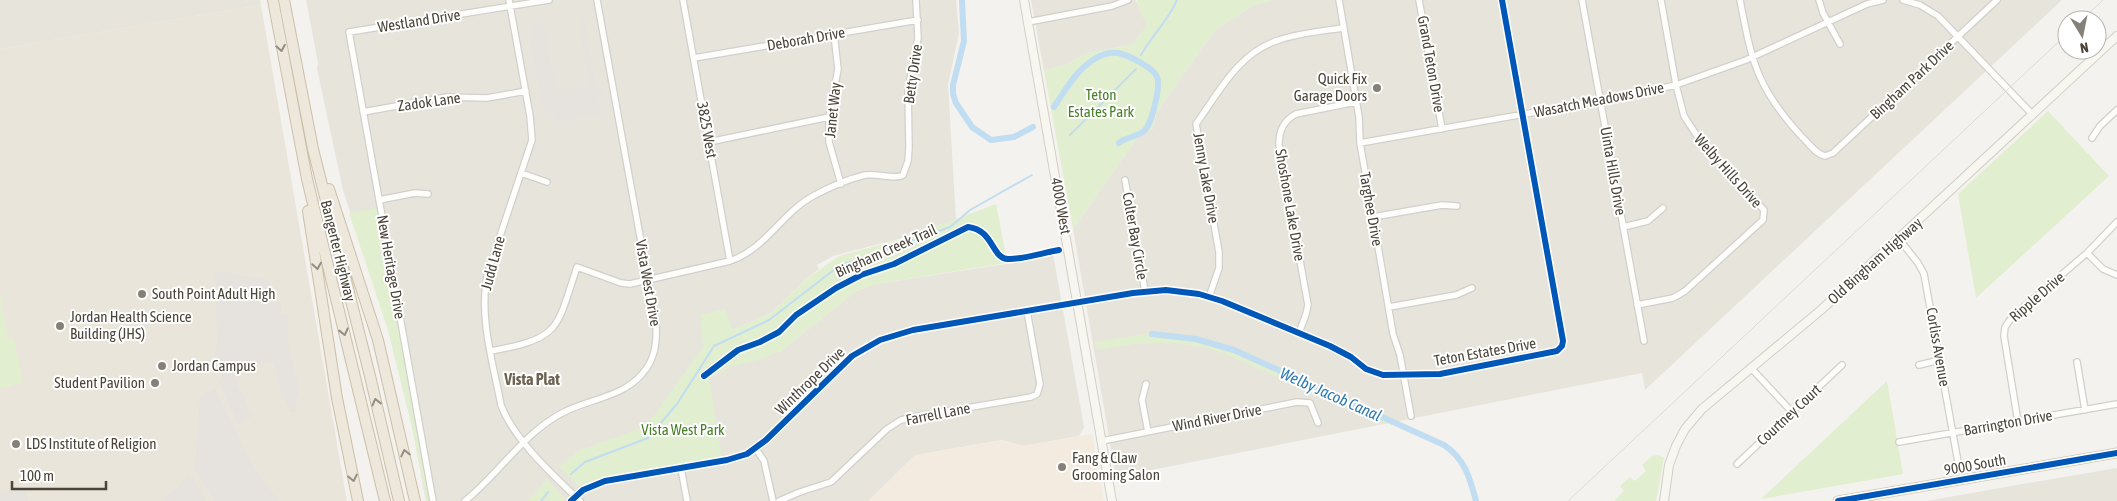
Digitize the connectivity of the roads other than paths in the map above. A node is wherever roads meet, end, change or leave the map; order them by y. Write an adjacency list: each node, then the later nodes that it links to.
1 (273, 0): 38 (highway, Bangerter Highway, one-way to 38)
2 (284, 0): 36 (highway, Bangerter Highway)
3 (549, 0): 19 (street, Westland Drive)
4 (597, 0): 61 (street, Vista West Drive)
5 (683, 0): 29 (street, 3825 West)
6 (916, 0): 20 (street, Betty Drive)
7 (1024, 0): 21 (main road, 4000 West)
8 (1128, 0): 21 (street)
9 (1339, 0): 23 (street, Targhee Drive)
10 (1420, 0): 42 (street, Grand Teton Drive)
11 (1502, 0): 39 (street, Teton Estates Drive)
12 (1582, 0): 33 (street, Uinta Hills Drive)
13 (1661, 0): 31 (street, Welby Hills Drive)
14 (1740, 0): 30 (street)
15 (1820, 0): 22 (street)
16 (1883, 0): 22 (street, Wasatch Meadows Drive)
17 (1903, 0): 26 (street)
18 (1997, 0): 26 (street, Bingham Park Drive)
19 (510, 3): 24 (street, Westland Drive); 32 (street, Judd Lane)
20 (918, 20): 25 (street, Deborah Drive); 49 (street, Betty Drive)
21 (1028, 22): 65 (main road, 4000 West)
22 (1828, 22): 28 (street); 30 (street, Wasatch Meadows Drive)
23 (1343, 28): 34 (street, Targhee Drive); 64 (street, Jenny Lake Drive)
24 (349, 32): 37 (street, New Heritage Drive)
25 (834, 34): 29 (street, Deborah Drive); 41 (street, Janet Way)
26 (1958, 36): 30 (street, Bingham Park Drive); 40 (street)
27 (2117, 36): 40 (main road, Old Bingham Highway)
28 (1840, 44)
29 (694, 58): 44 (street, 3825 West)
30 (1752, 58): 31 (street, Wasatch Meadows Drive)
31 (1676, 85): 33 (street, Wasatch Meadows Drive); 66 (street, Welby Hills Drive)
32 (526, 92): 37 (street, Zadok Lane); 46 (street, Judd Lane)
33 (1600, 101): 39 (street, Wasatch Meadows Drive); 56 (street, Uinta Hills Drive)
34 (1356, 102): 45 (street, Targhee Drive); 69 (street, Shoshone Lake Drive)
35 (2117, 110): 43 (street)
36 (305, 111): 98 (highway, Bangerter Highway, one-way to 36); 99 (highway, one-way to 36)
37 (363, 112): 51 (street, New Heritage Drive)
38 (293, 114): 96 (highway, one-way to 96); 97 (highway, Bangerter Highway, one-way to 97)
39 (1523, 114): 42 (street, Wasatch Meadows Drive); 77 (street, Teton Estates Drive)
40 (2033, 115): 57 (main road, Old Bingham Highway)
41 (830, 117): 44 (street); 49 (street, Janet Way)
42 (1442, 129): 45 (street, Wasatch Meadows Drive)
43 (2092, 138)
44 (709, 142): 59 (street, 3825 West)
45 (1360, 143): 54 (street, Targhee Drive)
46 (521, 173): 48 (street); 71 (street, Judd Lane)
47 (1125, 180): 63 (street, Colter Bay Circle)
48 (547, 182)
49 (841, 184): 59 (street)
50 (428, 194): 51 (street)
51 (379, 200): 100 (street, New Heritage Drive)
52 (1457, 206): 54 (street)
53 (1664, 208): 56 (street)
54 (1373, 217): 67 (street, Targhee Drive)
55 (2117, 222): 58 (street, Ripple Drive)
56 (1623, 227): 66 (street, Uinta Hills Drive)
57 (1899, 239): 72 (street, Corliss Avenue); 76 (main road, Old Bingham Highway)
58 (2087, 253): 60 (street); 83 (street, Ripple Drive)
59 (730, 261): 61 (street)
60 (2117, 275)
61 (648, 281): 71 (street); 89 (street, Vista West Drive)
62 (1472, 288): 67 (street)
63 (1145, 291): 64 (street, Teton Estates Drive); 65 (street, Teton Estates Drive)
64 (1209, 297): 69 (street, Teton Estates Drive)
65 (1078, 302): 68 (street, Winthrope Drive); 87 (main road, 4000 West)
66 (1637, 305): 70 (street, Uinta Hills Drive)
67 (1389, 307): 77 (street, Targhee Drive)
68 (1027, 311): 90 (street, Winthrope Drive); 104 (street, Farrell Lane)
69 (1299, 333): 77 (street, Teton Estates Drive)
70 (1644, 341)
71 (491, 351): 89 (street, Judd Lane)
72 (1940, 360): 75 (street); 86 (street, Corliss Avenue)
73 (2077, 362): 80 (street)
74 (1842, 365): 81 (street, Courtney Court)
75 (1918, 365)
76 (1751, 368): 81 (street); 106 (main road, Old Bingham Highway)
77 (1404, 375): 82 (street, Targhee Drive)
78 (1146, 384): 85 (street)
79 (2117, 404): 80 (street, Barrington Drive)
80 (2085, 410): 83 (street, Barrington Drive)
81 (1792, 412): 93 (street, Courtney Court)
82 (1411, 416)
83 (2018, 422): 86 (street, Barrington Drive)
84 (1318, 423): 85 (street, Wind River Drive)
85 (1148, 432): 87 (street, Wind River Drive)
86 (1953, 433): 88 (street, Barrington Drive); 92 (street, Corliss Avenue)
87 (1102, 440): 105 (main road, 4000 West)
88 (1899, 442)
89 (524, 443): 95 (street, Judd Lane); 101 (street, Vista West Drive)
90 (756, 448): 94 (street, Winthrope Drive); 103 (street)
91 (2117, 453): 107 (main road, 9000 South)
92 (1958, 462)
93 (1737, 464)
94 (681, 468): 95 (street, Winthrope Drive); 102 (street)
95 (575, 499)
96 (358, 501)
97 (385, 501)
98 (399, 501)
99 (415, 501)
100 (434, 501)
101 (465, 501)
102 (687, 501)
103 (773, 501)
104 (779, 501)
105 (1112, 501)
106 (1664, 501)
107 (1838, 501)

